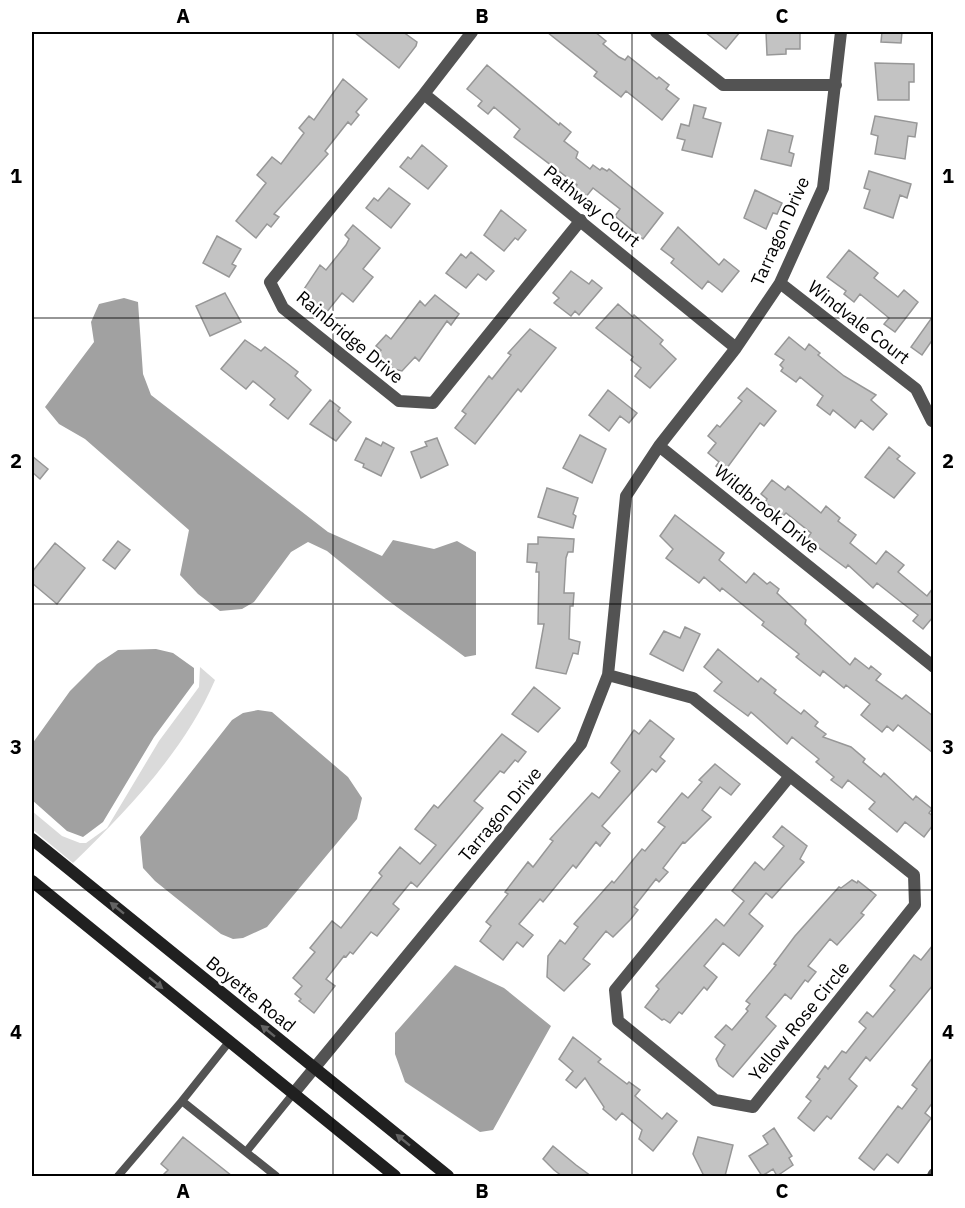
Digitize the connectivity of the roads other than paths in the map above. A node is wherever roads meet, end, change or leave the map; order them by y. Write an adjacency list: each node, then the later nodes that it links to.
1 (656, 32): 4 (street)
2 (841, 32): 4 (street, Tarragon Drive)
3 (466, 33): 5 (street, Rainbridge Drive)
4 (836, 85): 7 (street, Tarragon Drive)
5 (424, 94): 6 (street, Pathway Court); 6 (street, Rainbridge Drive)
6 (580, 220): 8 (street, Pathway Court)
7 (780, 283): 8 (street, Tarragon Drive); 9 (street, Windvale Court)
8 (736, 348): 10 (street, Tarragon Drive)
9 (932, 421)
10 (659, 446): 11 (street, Wildbrook Drive); 12 (street, Tarragon Drive)
11 (933, 667)
12 (608, 675): 13 (street, Yellow Rose Circle); 17 (street, Tarragon Drive)
13 (790, 776): 13 (street, Yellow Rose Circle)
14 (32, 839): 17 (main road, Boyette Road, one-way to 14)
15 (32, 881): 16 (main road, one-way to 16)
16 (229, 1042): 18 (main road); 19 (lane)
17 (314, 1068): 18 (street, Tarragon Drive); 24 (main road, Boyette Road, one-way to 17)
18 (293, 1094): 20 (lane); 23 (main road)
19 (182, 1101): 20 (lane); 21 (lane)
20 (246, 1152): 22 (lane)
21 (118, 1176)
22 (276, 1176)
23 (395, 1176)
24 (448, 1176)

